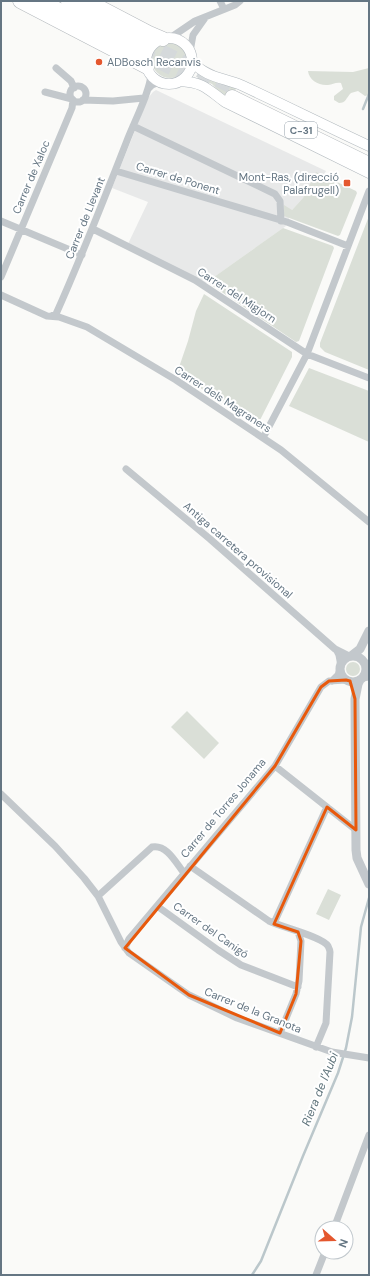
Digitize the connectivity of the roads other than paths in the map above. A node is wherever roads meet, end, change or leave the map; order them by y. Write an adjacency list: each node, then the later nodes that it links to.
1 (20, 1): 12 (highway)
2 (42, 1): 3 (highway)
3 (68, 1)
4 (88, 1): 9 (highway)
5 (220, 1): 7 (street)
6 (240, 1): 7 (street)
7 (224, 9): 8 (street)
8 (205, 17): 9 (street); 10 (street)
9 (167, 38): 10 (main road); 12 (main road)
10 (191, 56): 13 (main road); 20 (main road)
11 (56, 68): 17 (street)
12 (152, 75): 13 (main road); 16 (street, Carrer de Llevant)
13 (181, 81): 24 (main road)
14 (84, 90): 17 (street, Carrer de Xaloc); 17 (street); 18 (street)
15 (45, 92): 17 (street)
16 (144, 98): 18 (street); 19 (street, Carrer de Llevant)
17 (75, 99): 18 (street); 28 (street, Carrer de Xaloc)
18 (97, 101)
19 (133, 126): 23 (street, Carrer de Llevant); 26 (street)
20 (369, 146)
21 (369, 155): 22 (highway, C-31)
22 (369, 164)
23 (116, 171): 26 (street, Carrer de Ponent); 29 (street, Carrer de Llevant)
24 (369, 173)
25 (369, 191): 30 (street)
26 (281, 220): 30 (street, Carrer de Ponent)
27 (1, 221): 28 (street)
28 (21, 230): 31 (street); 32 (street, Carrer de Xaloc)
29 (93, 230): 31 (street, Carrer de Llevant); 35 (street, Carrer del Migjorn)
30 (348, 246): 35 (street)
31 (82, 255): 34 (street, Carrer de Llevant)
32 (1, 277)
33 (1, 295): 34 (street, Carrer dels Magraners)
34 (52, 316): 37 (street, Carrer dels Magraners)
35 (307, 354): 36 (street, Carrer del Migjorn); 37 (street)
36 (369, 378)
37 (263, 438): 39 (street, Carrer dels Magraners)
38 (126, 469): 42 (street, Antiga carretera provisional)
39 (369, 522)
40 (369, 631): 41 (street)
41 (365, 642): 43 (street); 44 (street)
42 (335, 649): 43 (street, Antiga carretera provisional); 45 (street, Antiga carretera provisional)
43 (350, 656): 44 (street); 45 (street)
44 (366, 665): 46 (street)
45 (340, 668): 47 (street, Carrer de Torres Jonama); 48 (street)
46 (364, 678): 48 (street); 49 (street)
47 (332, 681): 48 (street); 50 (street, Carrer de Torres Jonama)
48 (348, 681): 49 (street)
49 (355, 699): 53 (street)
50 (275, 766): 52 (street); 54 (street, Carrer de Torres Jonama)
51 (1, 794): 57 (street)
52 (327, 807): 53 (street); 59 (street)
53 (356, 830): 56 (street)
54 (190, 866): 55 (street, Carrer de Torres Jonama); 59 (street)
55 (184, 873): 57 (street); 58 (street, Carrer de Torres Jonama)
56 (368, 882)
57 (96, 893): 61 (street)
58 (157, 906): 61 (street, Carrer de Torres Jonama); 62 (street, Carrer del Canigó)
59 (274, 923): 60 (street)
60 (298, 932): 62 (street); 64 (street)
61 (125, 948): 63 (street, Carrer de la Granota)
62 (298, 987): 63 (street)
63 (280, 1033): 64 (street, Carrer de la Granota)
64 (316, 1047): 65 (street, Carrer de la Granota)
65 (369, 1058)
66 (369, 1135): 67 (street)
67 (337, 1220)
68 (322, 1260): 69 (street)
69 (316, 1275)

